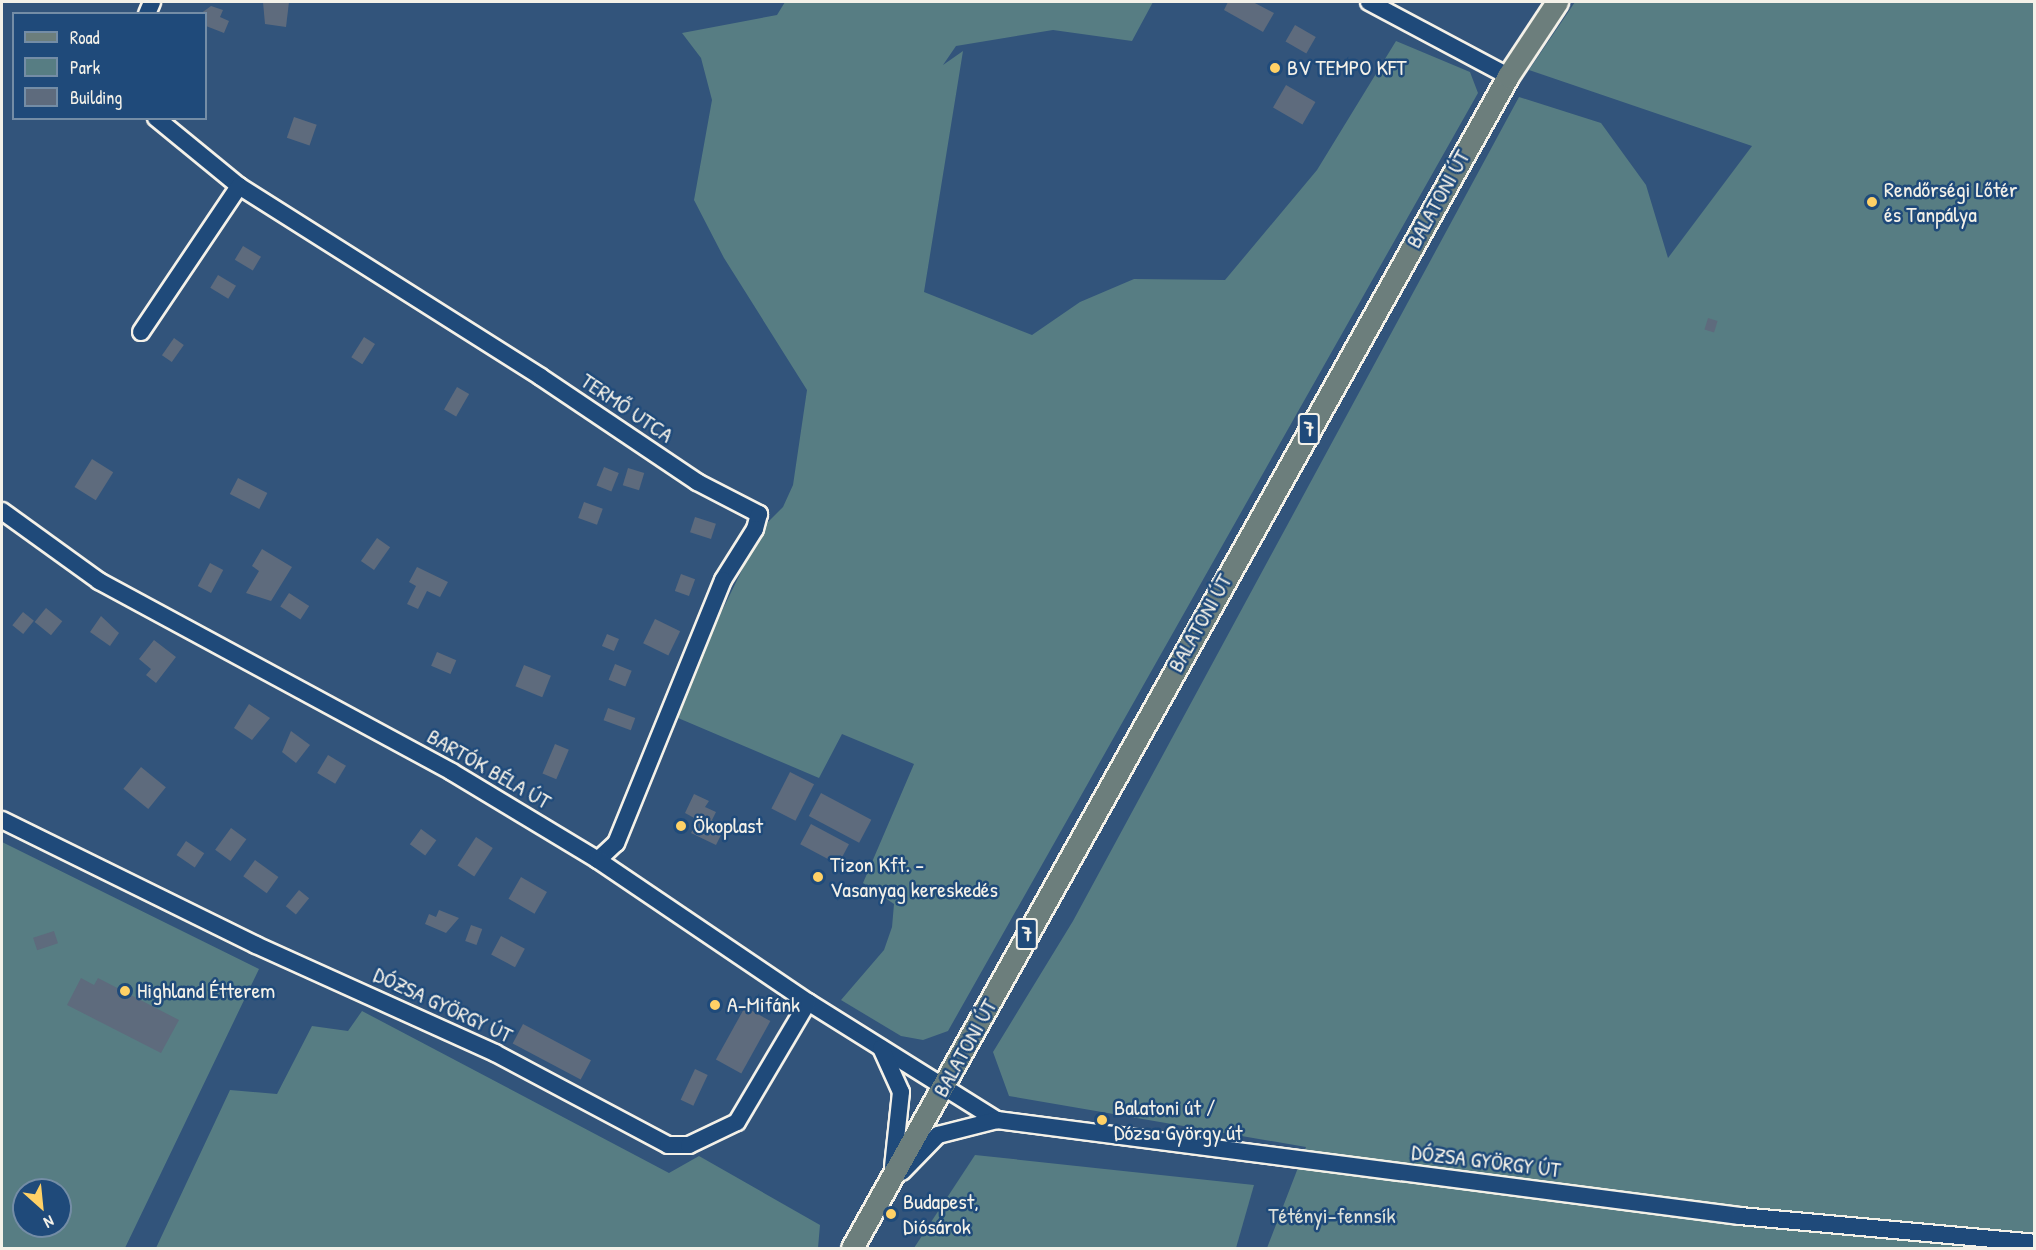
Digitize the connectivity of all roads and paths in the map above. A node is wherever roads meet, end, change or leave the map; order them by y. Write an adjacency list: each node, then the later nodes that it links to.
1 (1369, 2): 3 (street)
2 (1557, 2): 3 (main road, BALATONI ÚT / 7)
3 (1508, 76): 12 (main road, BALATONI ÚT / 7)
4 (158, 120): 5 (street, TERMŐ UTCA)
5 (239, 186): 6 (street); 9 (street, TERMŐ UTCA)
6 (141, 332)
7 (2, 511): 9 (street, BARTÓK BÉLA ÚT)
8 (2, 820): 10 (street, DÓZSA GYÖRGY ÚT)
9 (598, 860): 10 (street, BARTÓK BÉLA ÚT)
10 (808, 1002): 11 (street, BARTÓK BÉLA ÚT)
11 (880, 1047): 12 (street, BARTÓK BÉLA ÚT); 14 (street)
12 (944, 1086): 13 (street, DÓZSA GYÖRGY ÚT); 14 (main road, BALATONI ÚT / 7)
13 (997, 1120): 14 (street); 15 (street, DÓZSA GYÖRGY ÚT)
14 (889, 1187): 16 (main road, BALATONI ÚT / 7)
15 (2034, 1243)
16 (852, 1248)

